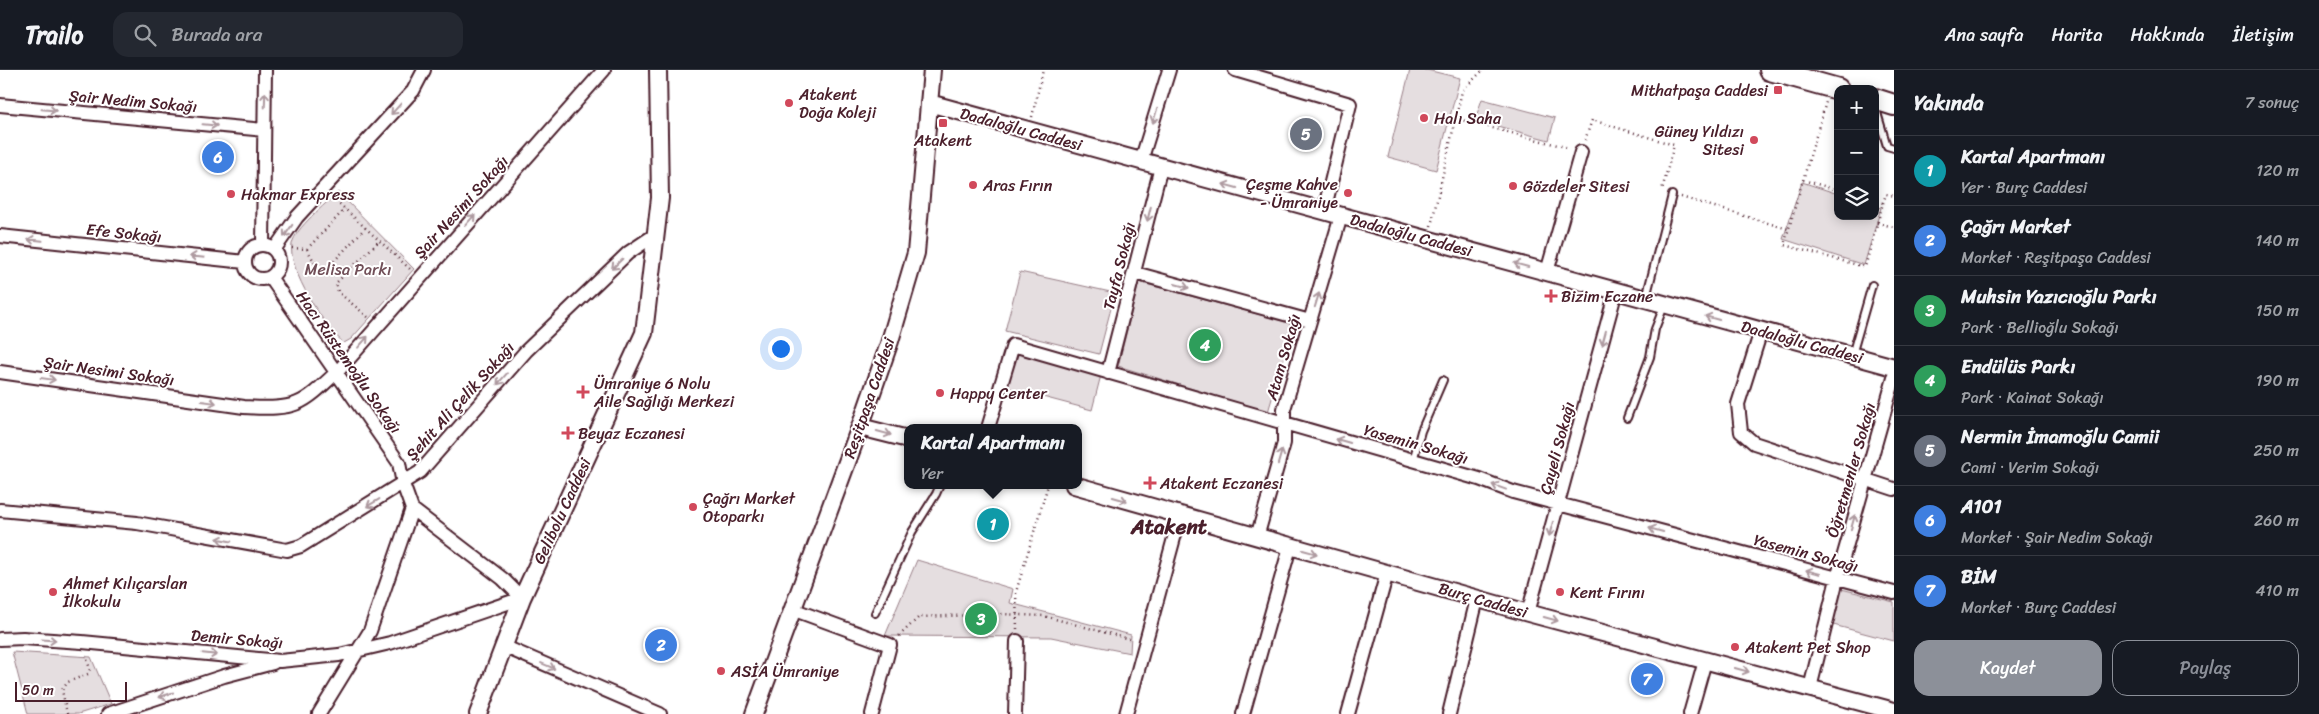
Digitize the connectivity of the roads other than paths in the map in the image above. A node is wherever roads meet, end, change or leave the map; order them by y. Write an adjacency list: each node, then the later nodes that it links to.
1 (266, 70): 15 (street, one-way to 1)
2 (424, 70): 25 (street, one-way to 25)
3 (604, 70): 39 (street, Şair Nesimi Sokağı, one-way to 3)
4 (658, 70): 23 (street, Gelibolu Caddesi)
5 (932, 70): 11 (street, Reşitpaşa Caddesi)
6 (1169, 70): 18 (street, one-way to 18)
7 (1235, 70): 21 (street)
8 (1770, 70): 9 (main road)
9 (1834, 88)
10 (1879, 100): 13 (main road)
11 (929, 104): 18 (street, Dadaloğlu Caddesi); 46 (street, Reşitpaşa Caddesi)
12 (0, 105): 15 (street, Şair Nedim Sokağı, one-way to 15)
13 (1894, 105)
14 (1879, 119): 16 (lane)
15 (264, 130): 25 (street)
16 (1894, 148)
17 (1581, 152): 27 (street)
18 (1141, 161): 19 (street, Dadaloğlu Caddesi)
19 (1161, 167): 21 (street, Dadaloğlu Caddesi, one-way to 19); 28 (street, Tayfa Sokağı, one-way to 28)
20 (1672, 195): 32 (lane)
21 (1324, 211): 22 (street, Dadaloğlu Caddesi)
22 (1341, 216): 27 (street, Dadaloğlu Caddesi, one-way to 22); 34 (street, Atam Sokağı, one-way to 22)
23 (655, 235): 50 (street, Şehit Ali Çelik Sokağı, one-way to 50); 63 (street, Gelibolu Caddesi)
24 (0, 236): 26 (street, Efe Sokağı, one-way to 24)
25 (272, 246): 26 (street); 29 (street)
26 (245, 262): 29 (street)
27 (1547, 272): 31 (street, Dadaloğlu Caddesi)
28 (1135, 273): 34 (street, one-way to 34); 40 (street, Tayfa Sokağı)
29 (270, 277): 39 (street, Hacı Rüstemoğlu Sokağı)
30 (1872, 285): 36 (lane)
31 (1616, 292): 32 (street, Dadaloğlu Caddesi); 54 (street, Çayeli Sokağı, one-way to 54)
32 (1646, 299): 33 (street, Dadaloğlu Caddesi)
33 (1664, 305): 35 (street, Dadaloğlu Caddesi, one-way to 33); 43 (lane)
34 (1310, 321): 45 (street, Atam Sokağı)
35 (1761, 331): 36 (street, Dadaloğlu Caddesi); 49 (street)
36 (1851, 356): 37 (street, Dadaloğlu Caddesi)
37 (1894, 367)
38 (0, 372): 39 (street, Şair Nesimi Sokağı, one-way to 39)
39 (337, 372): 50 (street, Hacı Rüstemoğlu Sokağı)
40 (1108, 373): 44 (street, Yasemin Sokağı); 45 (street, Yasemin Sokağı)
41 (1894, 378): 49 (street, Öğretmenler Sokağı)
42 (1443, 380): 48 (lane)
43 (1627, 418)
44 (989, 424)
45 (1284, 424): 48 (street, Yasemin Sokağı, one-way to 45); 58 (street, Atam Sokağı, one-way to 45)
46 (860, 427): 47 (street, one-way to 47); 65 (street, Reşitpaşa Caddesi)
47 (904, 438)
48 (1413, 461): 54 (street, Yasemin Sokağı, one-way to 48)
49 (1865, 479): 53 (street); 61 (street, Öğretmenler Sokağı, one-way to 49)
50 (403, 484): 55 (street, Hacı Rüstemoğlu Sokağı); 56 (street, Şehit Ali Çelik Sokağı, one-way to 56)
51 (1082, 487): 57 (street, Burç Caddesi, one-way to 57)
52 (938, 489): 66 (lane)
53 (1894, 489)
54 (1558, 503): 61 (street, Yasemin Sokağı, one-way to 54); 67 (street, Çayeli Sokağı, one-way to 67)
55 (412, 509): 63 (street); 71 (street)
56 (0, 510)
57 (1180, 516): 58 (street, Burç Caddesi); 83 (street)
58 (1258, 538): 59 (street, Burç Caddesi)
59 (1290, 547): 60 (street, Burç Caddesi, one-way to 60); 84 (street)
60 (1387, 573): 64 (street, Burç Caddesi); 85 (street)
61 (1837, 579): 62 (street, Yasemin Sokağı); 74 (street, Öğretmenler Sokağı)
62 (1894, 593)
63 (522, 598): 70 (street, Gelibolu Caddesi); 71 (street, Demir Sokağı)
64 (1477, 598): 67 (street, Burç Caddesi); 86 (street)
65 (792, 608): 80 (street, Reşitpaşa Caddesi); 81 (street)
66 (875, 613)
67 (1528, 613): 73 (street, Burç Caddesi, one-way to 73)
68 (0, 639): 72 (street, Demir Sokağı, one-way to 72)
69 (1017, 641): 82 (street)
70 (503, 646): 78 (street, Gelibolu Caddesi); 79 (street, one-way to 79)
71 (360, 650): 72 (street, Demir Sokağı); 77 (street)
72 (280, 661): 76 (street, one-way to 76)
73 (1706, 661): 74 (street, Burç Caddesi, one-way to 74); 87 (street)
74 (1810, 688): 75 (street, Burç Caddesi)
75 (1894, 711)
76 (108, 714)
77 (319, 714)
78 (478, 714)
79 (660, 714)
80 (754, 714)
81 (872, 714)
82 (1015, 714)
83 (1126, 714)
84 (1243, 714)
85 (1348, 714)
86 (1449, 714)
87 (1690, 714)

